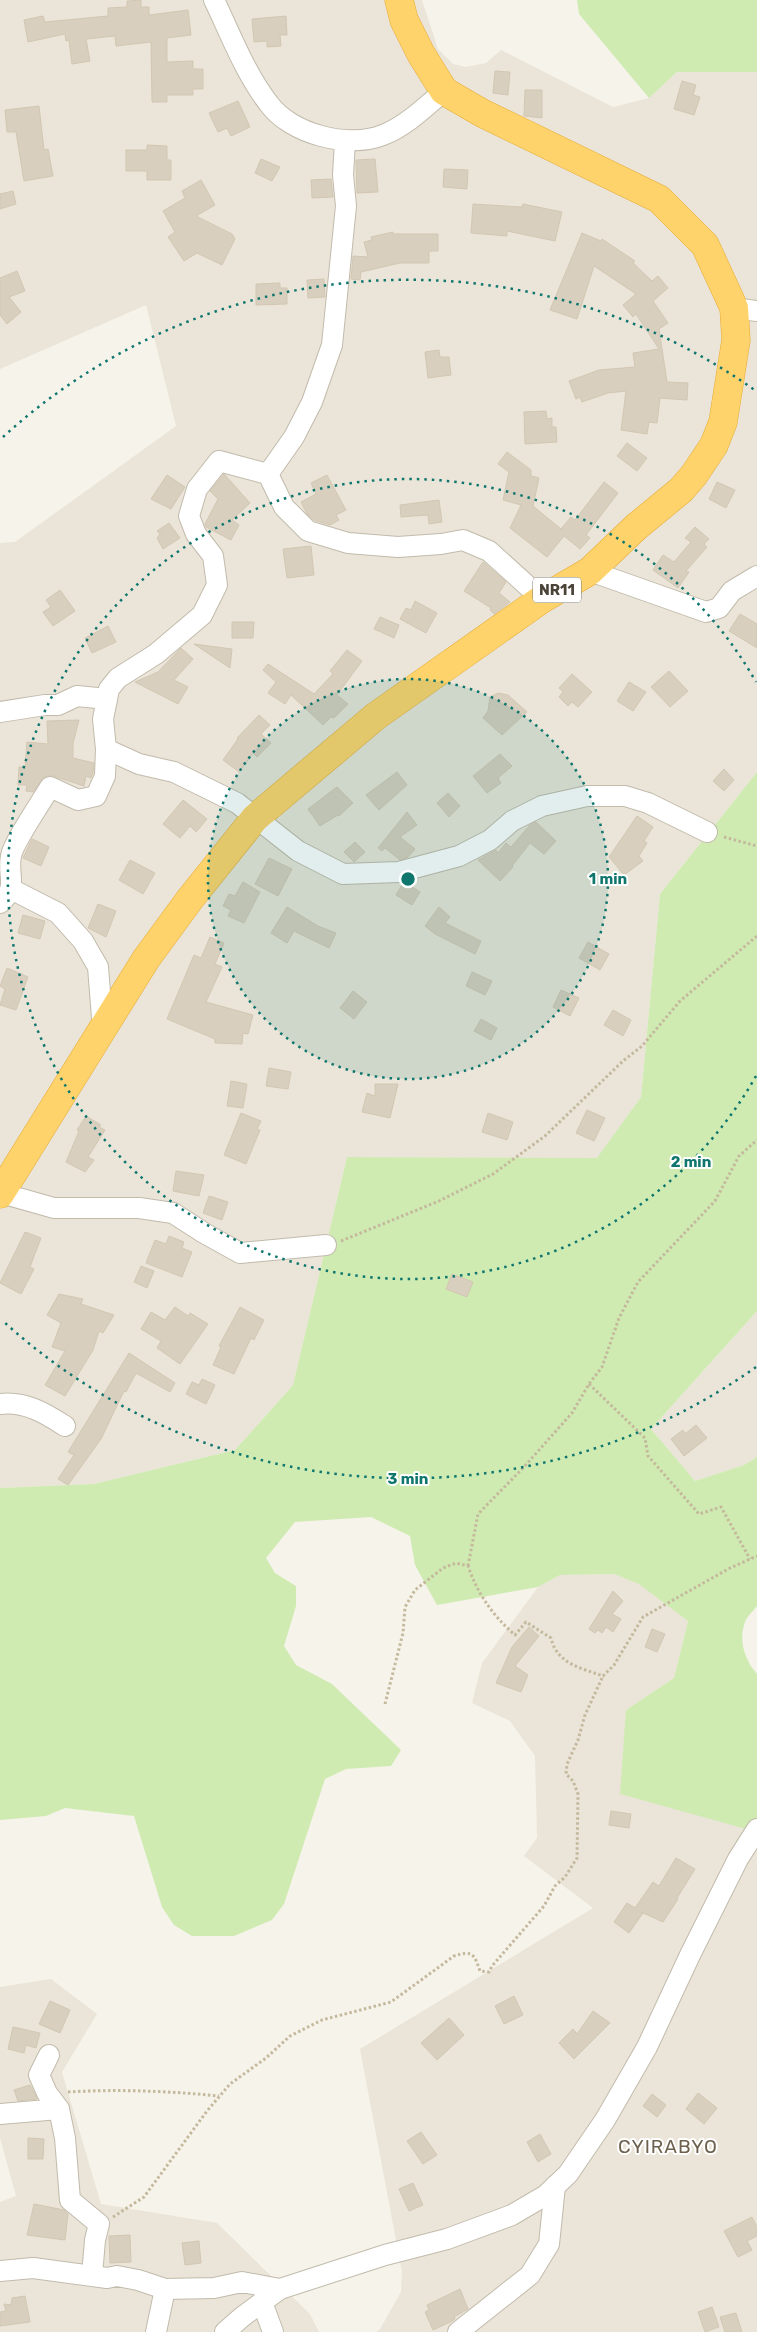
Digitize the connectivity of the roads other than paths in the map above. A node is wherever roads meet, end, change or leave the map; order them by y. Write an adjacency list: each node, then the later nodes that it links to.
1 (214, 0): 4 (street)
2 (399, 0): 3 (highway, NR11)
3 (444, 91): 4 (street); 5 (highway, NR11)
4 (345, 141): 6 (street)
5 (745, 309): 7 (highway, NR11)
6 (268, 474): 9 (street); 10 (street)
7 (590, 571): 8 (street); 9 (highway, NR11)
8 (757, 576)
9 (542, 599): 13 (highway, NR11)
10 (107, 698): 11 (street); 12 (street)
11 (0, 712)
12 (106, 749): 13 (street); 15 (street)
13 (255, 818): 14 (street); 16 (highway, NR11)
14 (707, 832)
15 (6, 896): 16 (street)
16 (103, 1030): 17 (highway, NR11)
17 (0, 1194): 18 (street)
18 (326, 1245)
19 (0, 1404): 20 (street)
20 (65, 1426)
21 (757, 1829): 25 (street)
22 (48, 2055): 23 (street)
23 (59, 2109): 24 (street); 27 (street)
24 (0, 2114)
25 (555, 2186): 29 (street); 34 (street)
26 (0, 2271): 27 (street)
27 (92, 2275): 28 (street)
28 (165, 2289): 29 (street); 31 (street)
29 (280, 2289): 30 (street)
30 (262, 2302): 32 (street); 33 (street)
31 (156, 2332)
32 (225, 2332)
33 (273, 2332)
34 (458, 2332)

